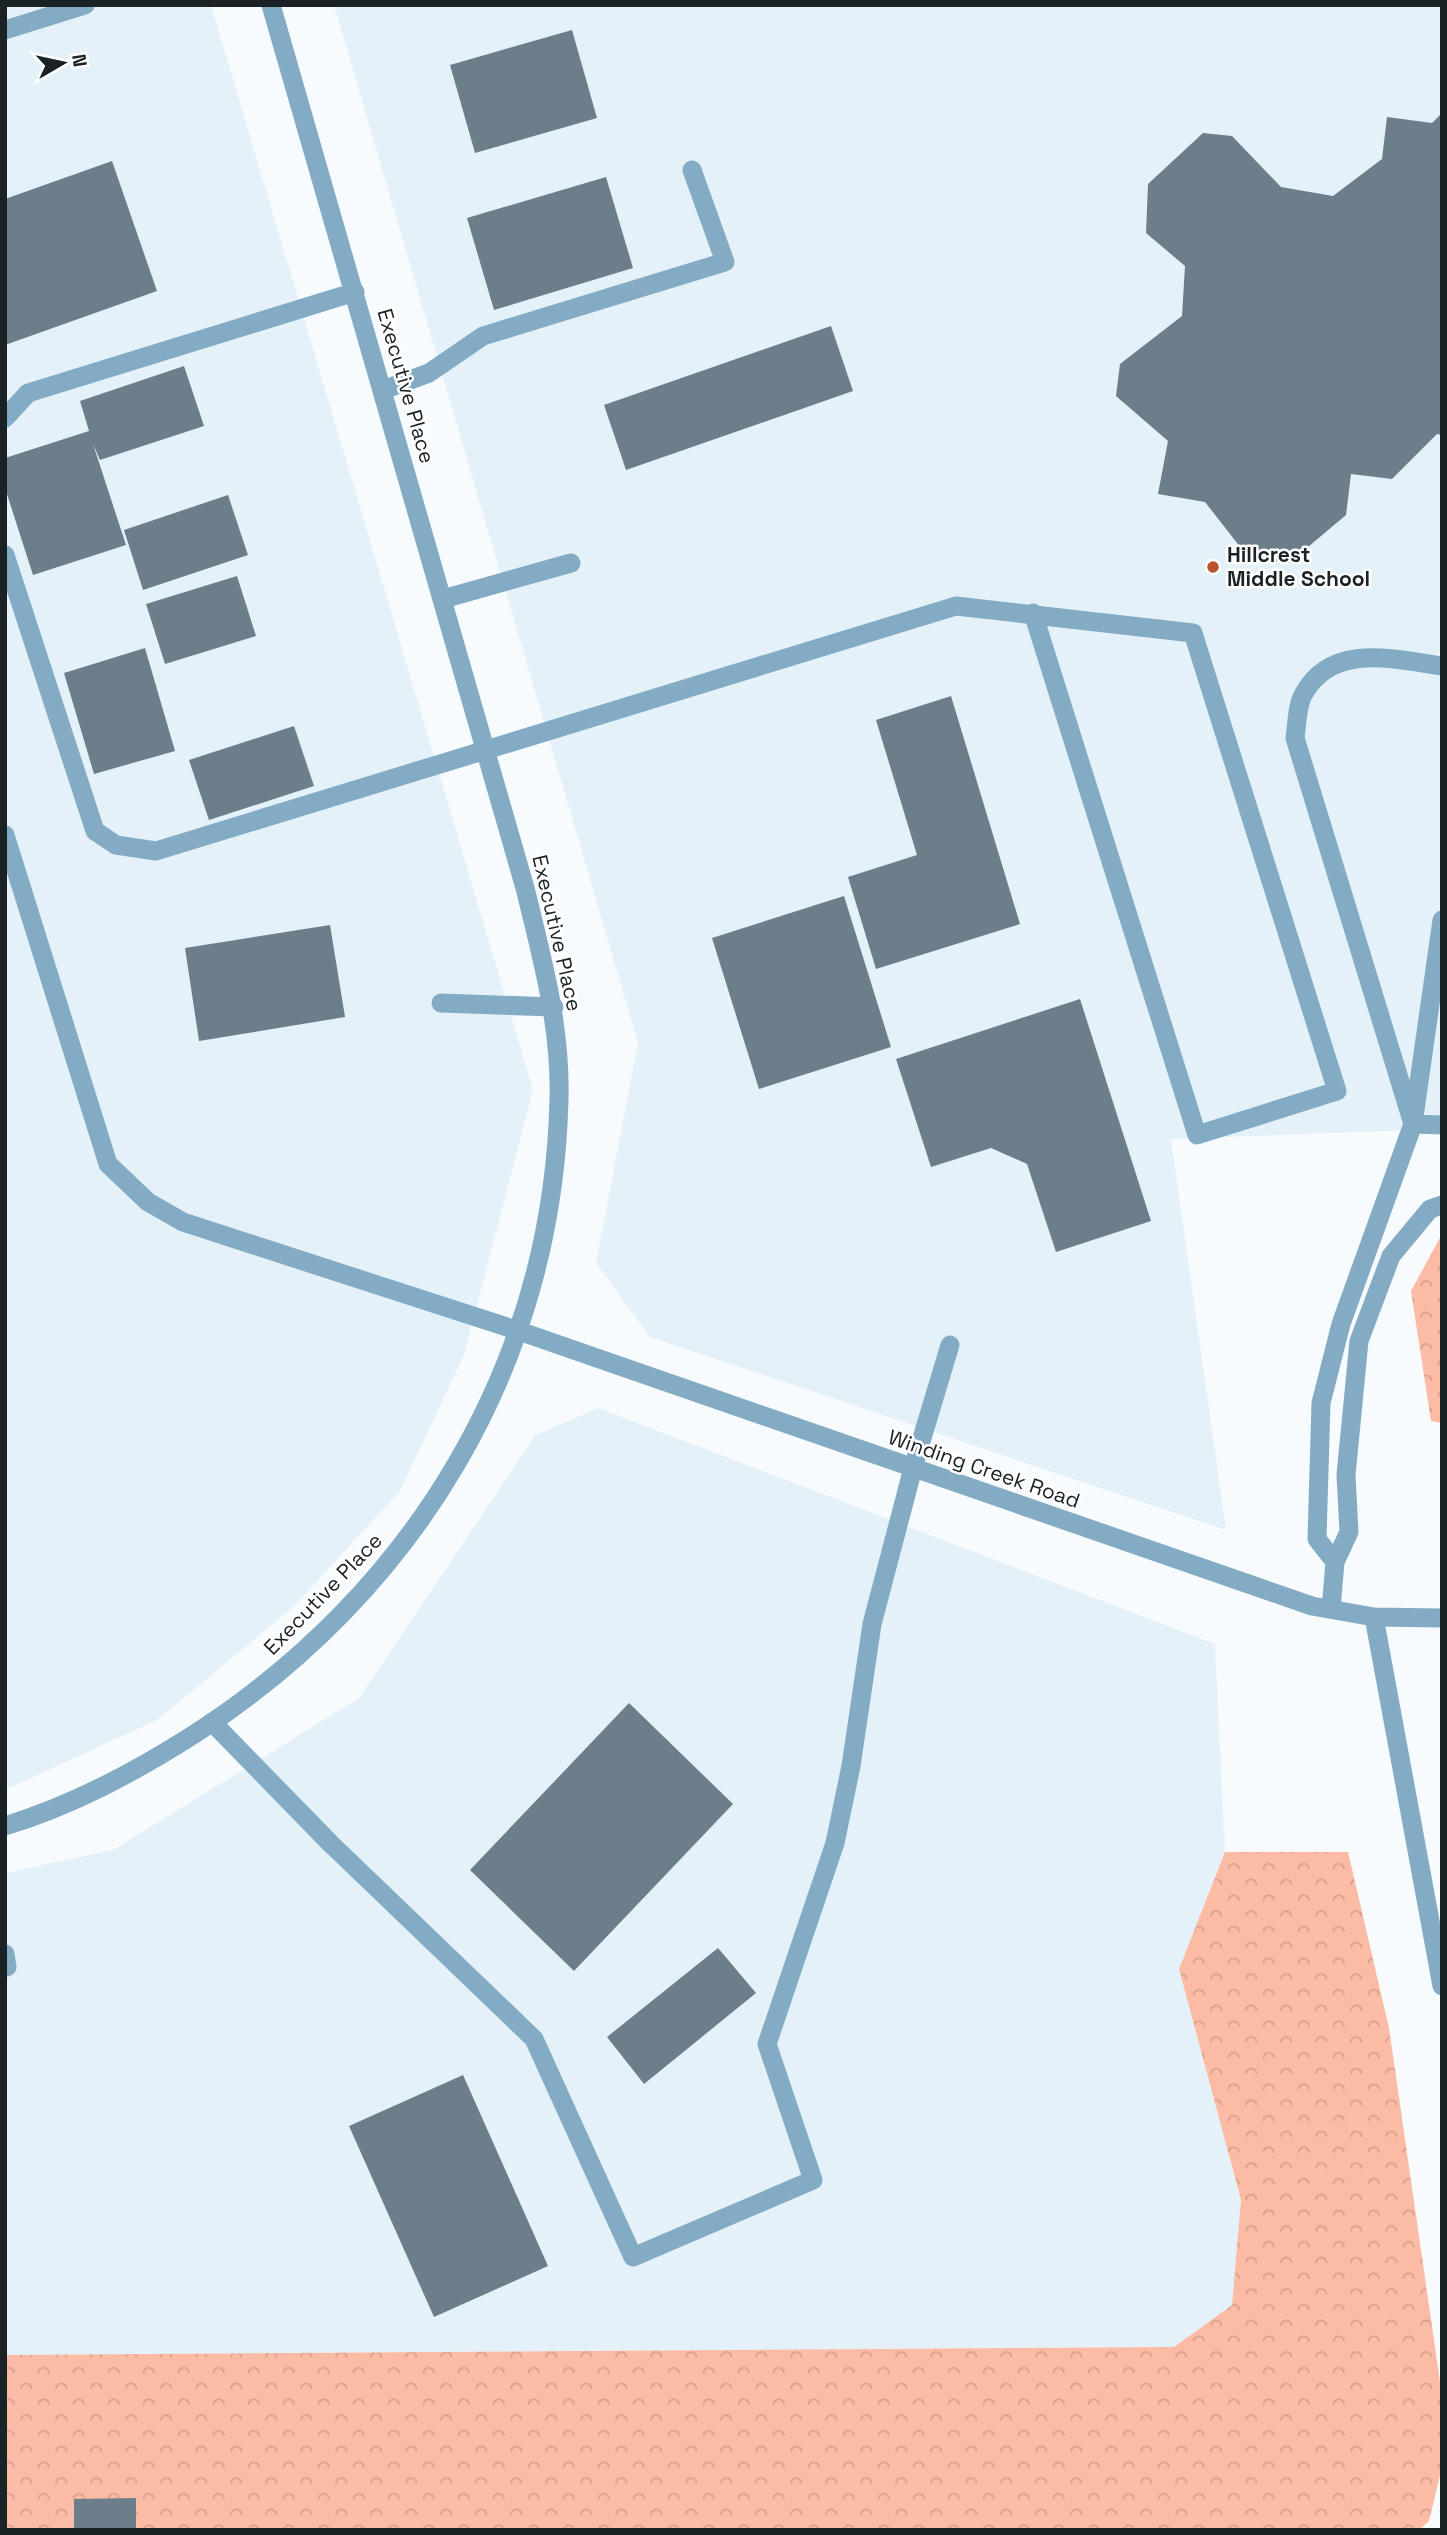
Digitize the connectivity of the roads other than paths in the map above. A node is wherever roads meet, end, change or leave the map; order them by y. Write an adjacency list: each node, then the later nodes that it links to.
1 (85, 5): 3 (street)
2 (271, 5): 5 (street, Executive Place)
3 (5, 30)
4 (692, 170): 6 (street)
5 (355, 292): 6 (street, Executive Place); 7 (street)
6 (383, 390): 10 (street, Executive Place)
7 (5, 418)
8 (5, 555): 13 (street)
9 (571, 563): 10 (street)
10 (443, 599): 13 (street, Executive Place)
11 (1033, 613): 11 (street); 13 (street)
12 (1442, 666): 18 (street)
13 (486, 752): 17 (street, Executive Place)
14 (5, 835): 21 (street, Winding Creek Road)
15 (1442, 920): 18 (street)
16 (441, 1003): 17 (street)
17 (554, 1007): 21 (street, Executive Place)
18 (1413, 1124): 19 (street); 24 (street)
19 (1442, 1125)
20 (1442, 1205): 24 (street)
21 (519, 1331): 23 (street, Winding Creek Road); 28 (street, Executive Place)
22 (950, 1345): 23 (street)
23 (913, 1468): 25 (street, Winding Creek Road); 28 (street)
24 (1335, 1562): 25 (street)
25 (1331, 1609): 26 (street, Winding Creek Road)
26 (1374, 1617): 27 (street, Winding Creek Road); 30 (street)
27 (1442, 1618)
28 (212, 1722): 29 (street, Executive Place)
29 (5, 1826)
30 (1442, 1986)

